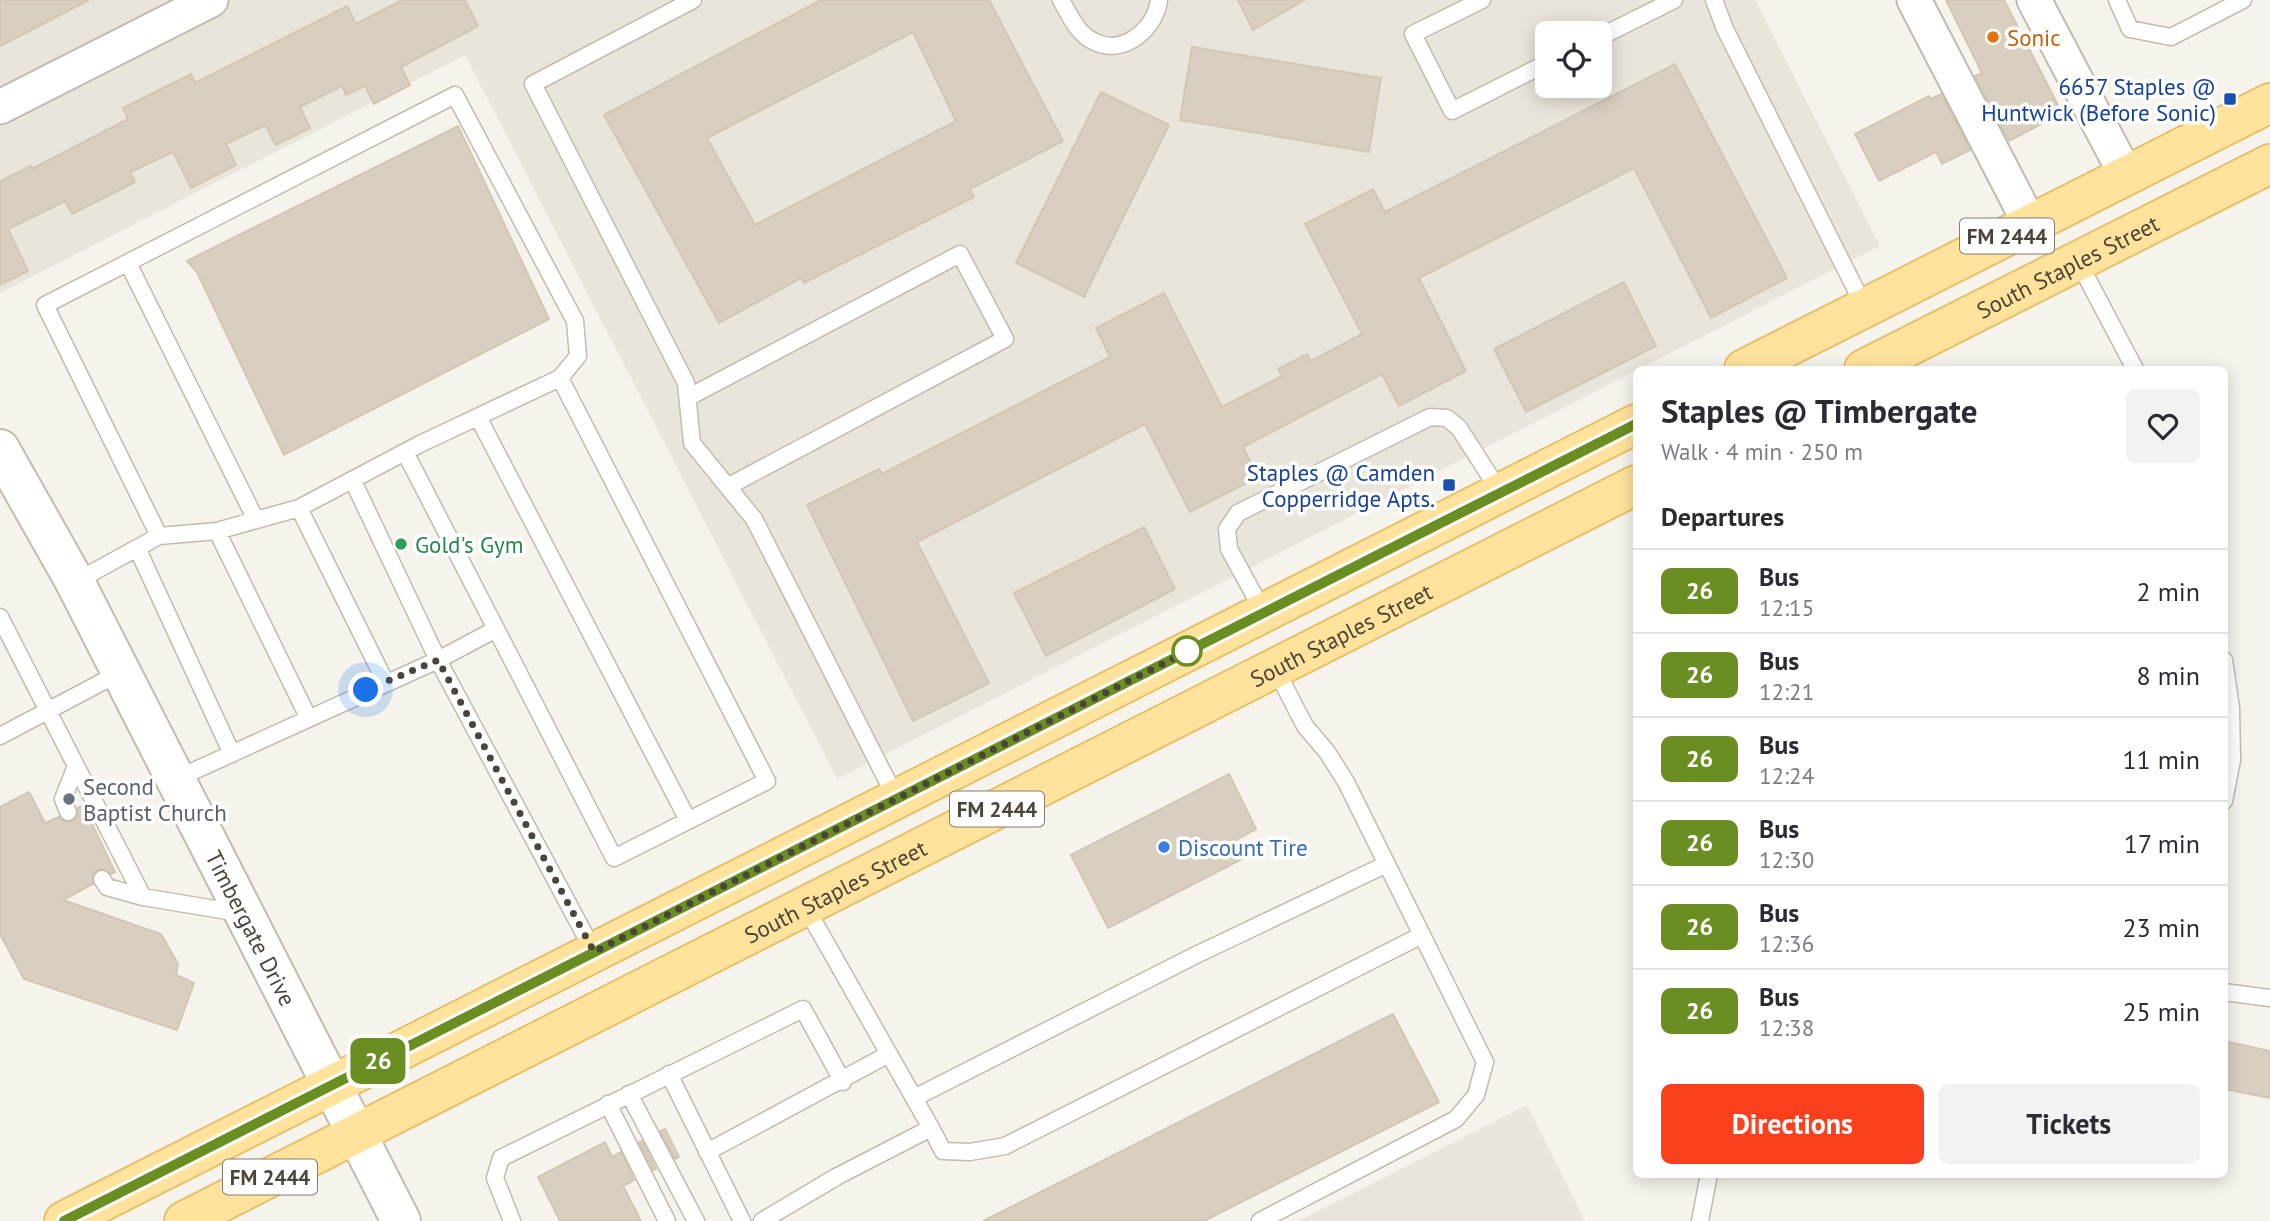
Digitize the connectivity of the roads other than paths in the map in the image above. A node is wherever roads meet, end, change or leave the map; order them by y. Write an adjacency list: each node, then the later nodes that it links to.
1 (211, 0): 12 (street)
2 (693, 0): 29 (lane)
3 (1061, 0): 4 (lane)
4 (1159, 0)
5 (1482, 0): 14 (lane)
6 (1674, 0): 13 (lane)
7 (1714, 0): 22 (lane)
8 (1914, 0): 19 (street)
9 (2034, 0): 18 (street)
10 (2118, 0): 11 (lane)
11 (2243, 0)
12 (166, 10): 16 (street)
13 (1612, 31)
14 (1535, 69)
15 (2270, 103): 18 (main road, FM 2444)
16 (0, 107)
17 (2270, 164): 20 (main road, South Staples Street / FM 2444)
18 (2126, 175): 19 (main road, FM 2444)
19 (2029, 225): 22 (main road, FM 2444)
20 (2078, 261): 26 (main road, South Staples Street / FM 2444); 27 (lane)
21 (128, 263): 28 (lane); 39 (lane); 41 (lane)
22 (1865, 308): 23 (main road, FM 2444)
23 (1815, 333): 24 (main road, FM 2444); 25 (main road)
24 (1750, 366)
25 (1787, 366)
26 (1870, 366)
27 (2133, 366)
28 (560, 378): 30 (lane); 61 (lane)
29 (689, 397): 36 (lane); 36 (lane)
30 (478, 417): 33 (lane); 61 (lane)
31 (1633, 426): 37 (main road, FM 2444)
32 (0, 449): 43 (street, Timbergate Drive)
33 (405, 452): 34 (lane); 46 (lane)
34 (353, 481): 38 (lane); 47 (lane)
35 (1632, 485): 48 (main road, South Staples Street / FM 2444)
36 (729, 486): 59 (lane)
37 (1500, 493): 44 (main road, FM 2444); 44 (lane)
38 (299, 508): 39 (lane); 50 (lane)
39 (256, 520): 40 (lane)
40 (217, 531): 41 (lane); 53 (lane)
41 (159, 536): 42 (lane)
42 (138, 550): 43 (lane); 55 (lane)
43 (75, 582): 49 (street, Timbergate Drive)
44 (1264, 613): 59 (main road, FM 2444)
45 (0, 617): 52 (lane)
46 (496, 629): 47 (lane); 61 (lane)
47 (438, 660): 50 (lane); 68 (lane)
48 (1275, 668): 62 (lane); 65 (main road, South Staples Street / FM 2444)
49 (121, 672): 52 (lane); 57 (street, Timbergate Drive)
50 (385, 681): 53 (lane)
51 (2228, 687): 58 (lane)
52 (48, 712): 54 (lane); 56 (lane)
53 (308, 717): 55 (lane)
54 (0, 736)
55 (232, 754): 57 (lane)
56 (76, 766): 60 (lane); 64 (lane)
57 (176, 779): 66 (street, Timbergate Drive)
58 (2228, 781)
59 (897, 799): 68 (main road, FM 2444)
60 (68, 812)
61 (688, 820)
62 (1387, 864): 67 (lane); 76 (lane)
63 (102, 878): 64 (lane)
64 (143, 897): 66 (lane)
65 (805, 906): 71 (lane); 79 (main road, South Staples Street / FM 2444)
66 (245, 914): 74 (street, Timbergate Drive)
67 (1422, 934): 78 (lane); 90 (lane)
68 (594, 952): 74 (main road, FM 2444)
69 (2228, 993): 70 (lane)
70 (2270, 998)
71 (889, 1054): 73 (lane); 76 (lane)
72 (669, 1074): 73 (lane); 75 (lane); 80 (lane)
73 (843, 1082): 80 (lane)
74 (332, 1084): 79 (street, Timbergate Drive); 82 (main road, FM 2444)
75 (629, 1094): 77 (lane); 87 (lane)
76 (914, 1098): 78 (lane)
77 (608, 1104): 85 (lane); 86 (lane)
78 (931, 1128): 89 (lane)
79 (357, 1133): 83 (main road, South Staples Street / FM 2444); 84 (street, Timbergate Drive)
80 (708, 1152): 88 (lane)
81 (1708, 1178): 91 (lane)
82 (64, 1221)
83 (184, 1221)
84 (401, 1221)
85 (512, 1221)
86 (667, 1221)
87 (696, 1221)
88 (742, 1221)
89 (762, 1221)
90 (1260, 1221)
91 (1700, 1221)

